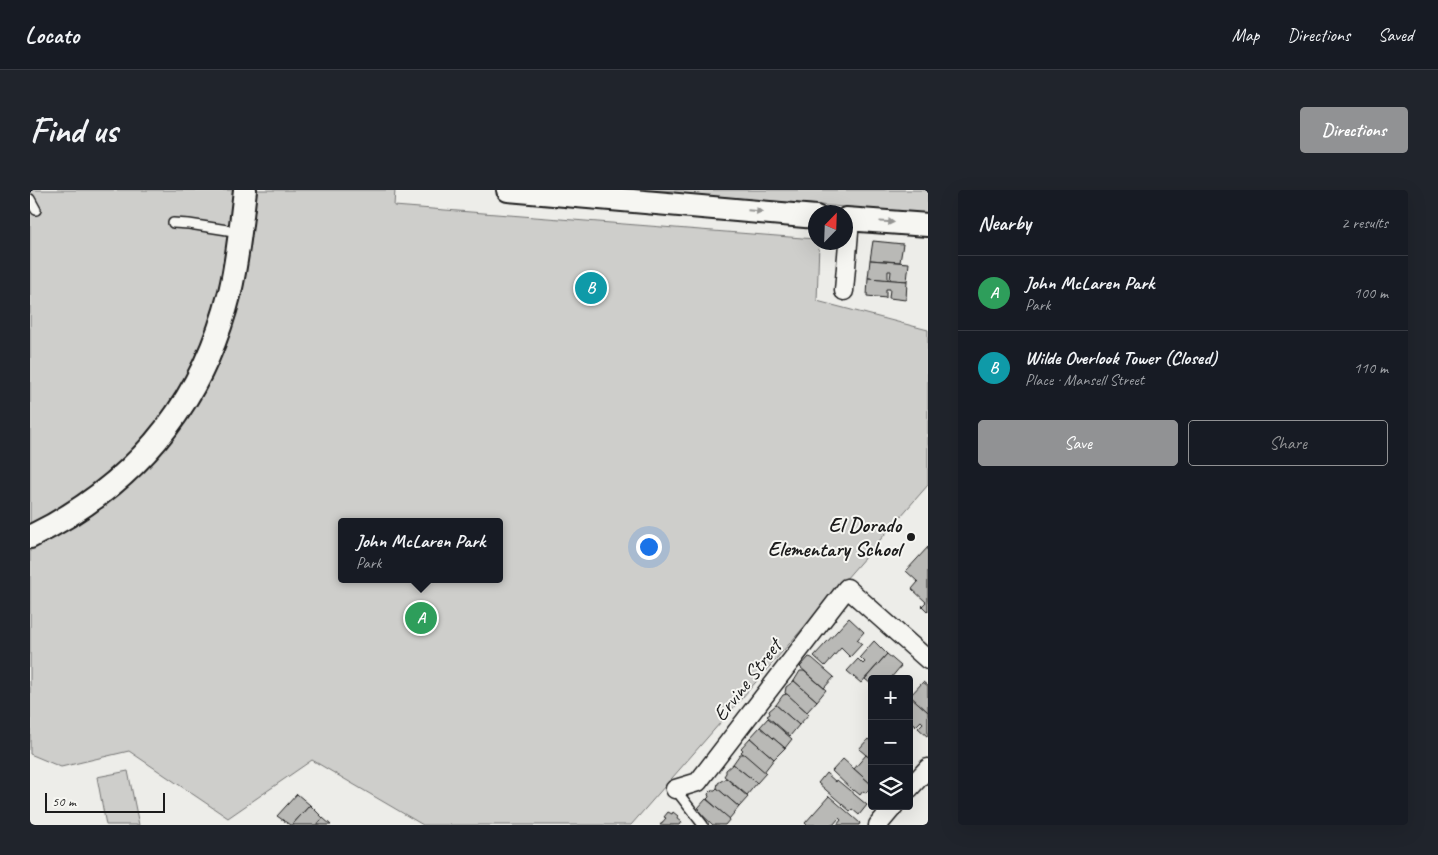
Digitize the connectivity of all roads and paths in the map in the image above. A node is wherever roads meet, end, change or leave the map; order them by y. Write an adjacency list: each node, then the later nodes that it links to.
1 (245, 190): 9 (street)
2 (508, 190): 5 (street, one-way to 5)
3 (30, 199): 4 (lane)
4 (36, 210)
5 (808, 216)
6 (853, 219): 8 (street, one-way to 8)
7 (172, 223): 9 (lane)
8 (928, 226)
9 (240, 232): 12 (street)
10 (846, 250): 11 (street)
11 (844, 291)
12 (30, 537)
13 (928, 660): 16 (street, Ervine Street)
14 (928, 768): 15 (street)
15 (913, 785)
16 (675, 790): 18 (lane)
17 (891, 810): 19 (street)
18 (703, 825)
19 (878, 825)

